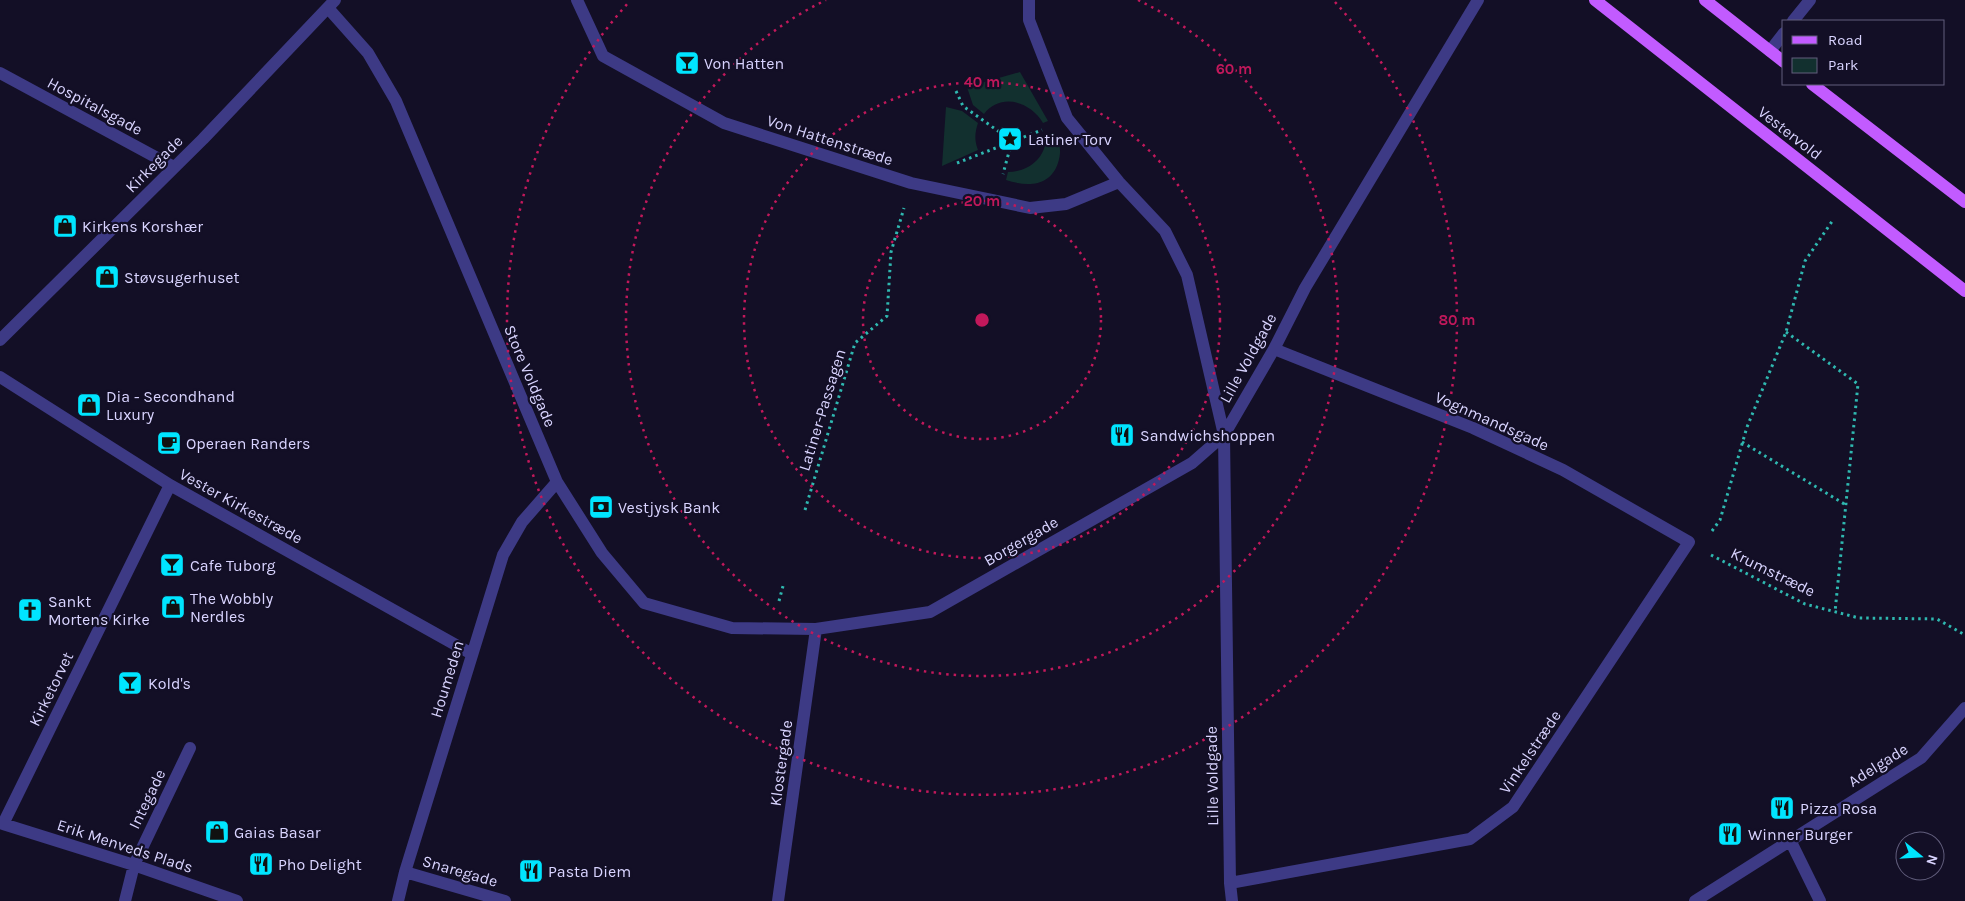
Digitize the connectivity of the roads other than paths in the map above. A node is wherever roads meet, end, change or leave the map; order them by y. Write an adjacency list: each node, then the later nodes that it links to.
1 (577, 0): 15 (street, Von Hattenstræde)
2 (1028, 0): 15 (street)
3 (1478, 0): 19 (street, Lille Voldgade)
4 (1595, 0): 17 (main road, Vestervold)
5 (1705, 0): 10 (main road)
6 (1810, 0): 8 (street)
7 (331, 4): 14 (street, Kirkegade); 22 (street, Store Voldgade)
8 (1794, 20)
9 (1782, 36): 10 (street)
10 (1770, 51): 11 (main road)
11 (1782, 60)
12 (0, 73): 14 (street, Hospitalsgade)
13 (1813, 85): 16 (main road)
14 (174, 167): 18 (street, Kirkegade)
15 (1119, 182): 21 (street)
16 (1965, 202)
17 (1965, 291)
18 (0, 340)
19 (1274, 349): 21 (street, Lille Voldgade); 24 (street, Vognmandsgade)
20 (0, 377): 23 (street, Vester Kirkestræde)
21 (1224, 435): 25 (street, Borgergade); 33 (street, Lille Voldgade)
22 (557, 482): 25 (street, Store Voldgade); 26 (street, Houmeden)
23 (170, 485): 26 (street, Vester Kirkestræde); 29 (street, Kirketorvet)
24 (1689, 542): 33 (street, Vinkelstræde)
25 (816, 629): 38 (street, Klostergade)
26 (472, 654): 32 (street, Houmeden)
27 (1965, 708): 30 (street, Adelgade)
28 (190, 748): 31 (street, Integade)
29 (2, 823): 31 (street, Erik Menveds Plads)
30 (1790, 840): 40 (street, Adelgade); 41 (street)
31 (134, 865): 34 (street, Integade); 35 (street, Erik Menveds Plads)
32 (405, 872): 36 (street, Houmeden); 37 (street, Snaregade)
33 (1230, 882): 39 (street, Lille Voldgade)
34 (126, 901)
35 (237, 901)
36 (398, 901)
37 (505, 901)
38 (778, 901)
39 (1232, 901)
40 (1695, 901)
41 (1820, 901)

